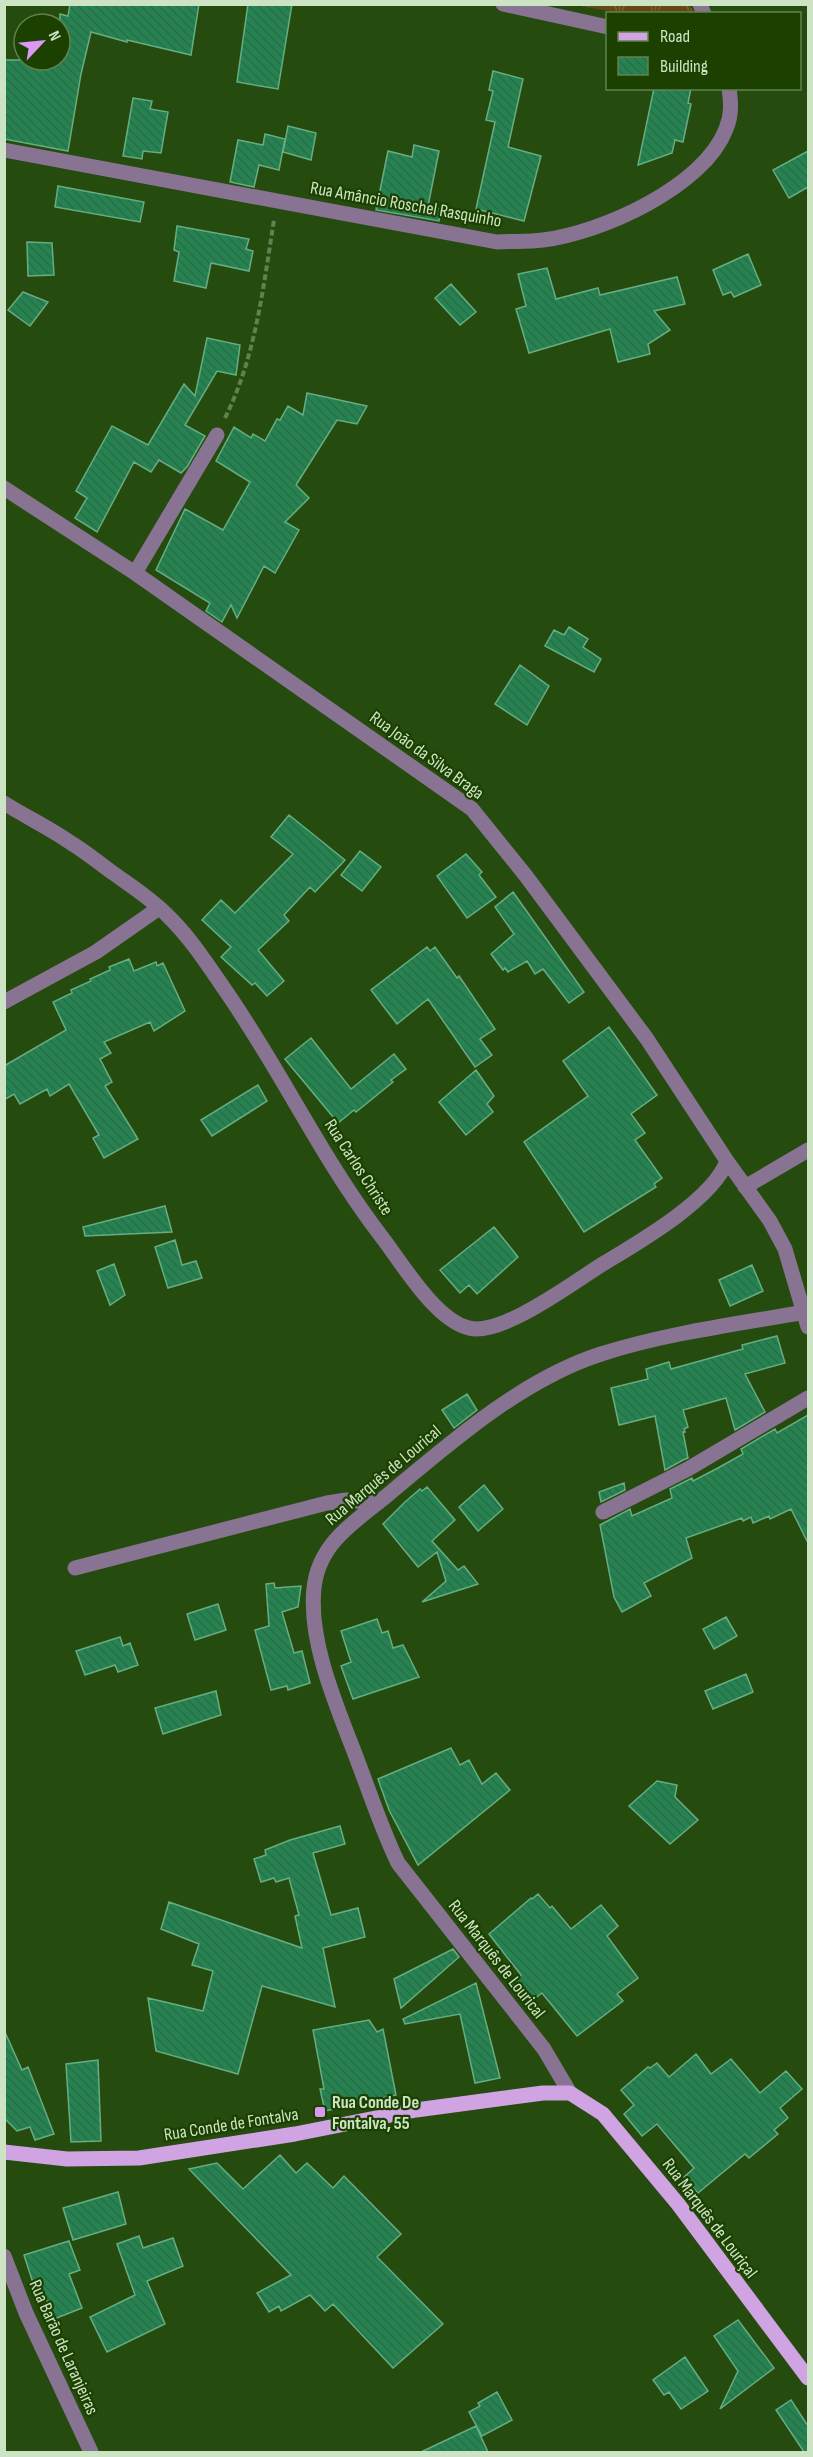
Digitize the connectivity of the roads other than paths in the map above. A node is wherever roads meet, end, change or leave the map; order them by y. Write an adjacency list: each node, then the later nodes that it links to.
1 (503, 4): 2 (street)
2 (606, 27)
3 (729, 90): 4 (street, Rua Amâncio Roschel Rasquinho)
4 (4, 150)
5 (217, 435): 7 (street)
6 (4, 488): 7 (street, Rua João da Silva Braga)
7 (135, 573): 12 (street, Rua João da Silva Braga)
8 (4, 803): 9 (street, Rua Carlos Christe)
9 (159, 908): 10 (street); 12 (street, Rua Carlos Christe)
10 (4, 1002)
11 (808, 1150): 13 (street)
12 (727, 1161): 13 (street, Rua João da Silva Braga)
13 (746, 1187): 14 (street, Rua João da Silva Braga)
14 (805, 1312): 15 (street, Rua João da Silva Braga); 17 (street, Rua Marquês de Lourical)
15 (808, 1327)
16 (808, 1398): 18 (street)
17 (378, 1503): 19 (street); 20 (street, Rua Marquês de Lourical)
18 (603, 1512)
19 (75, 1568)
20 (570, 2093): 21 (main road, Rua Conde de Fontalva); 23 (main road, Rua Marquês de Louriçal)
21 (4, 2152)
22 (4, 2256): 24 (street, Rua Barão de Laranjeiras)
23 (808, 2378)
24 (91, 2452)

